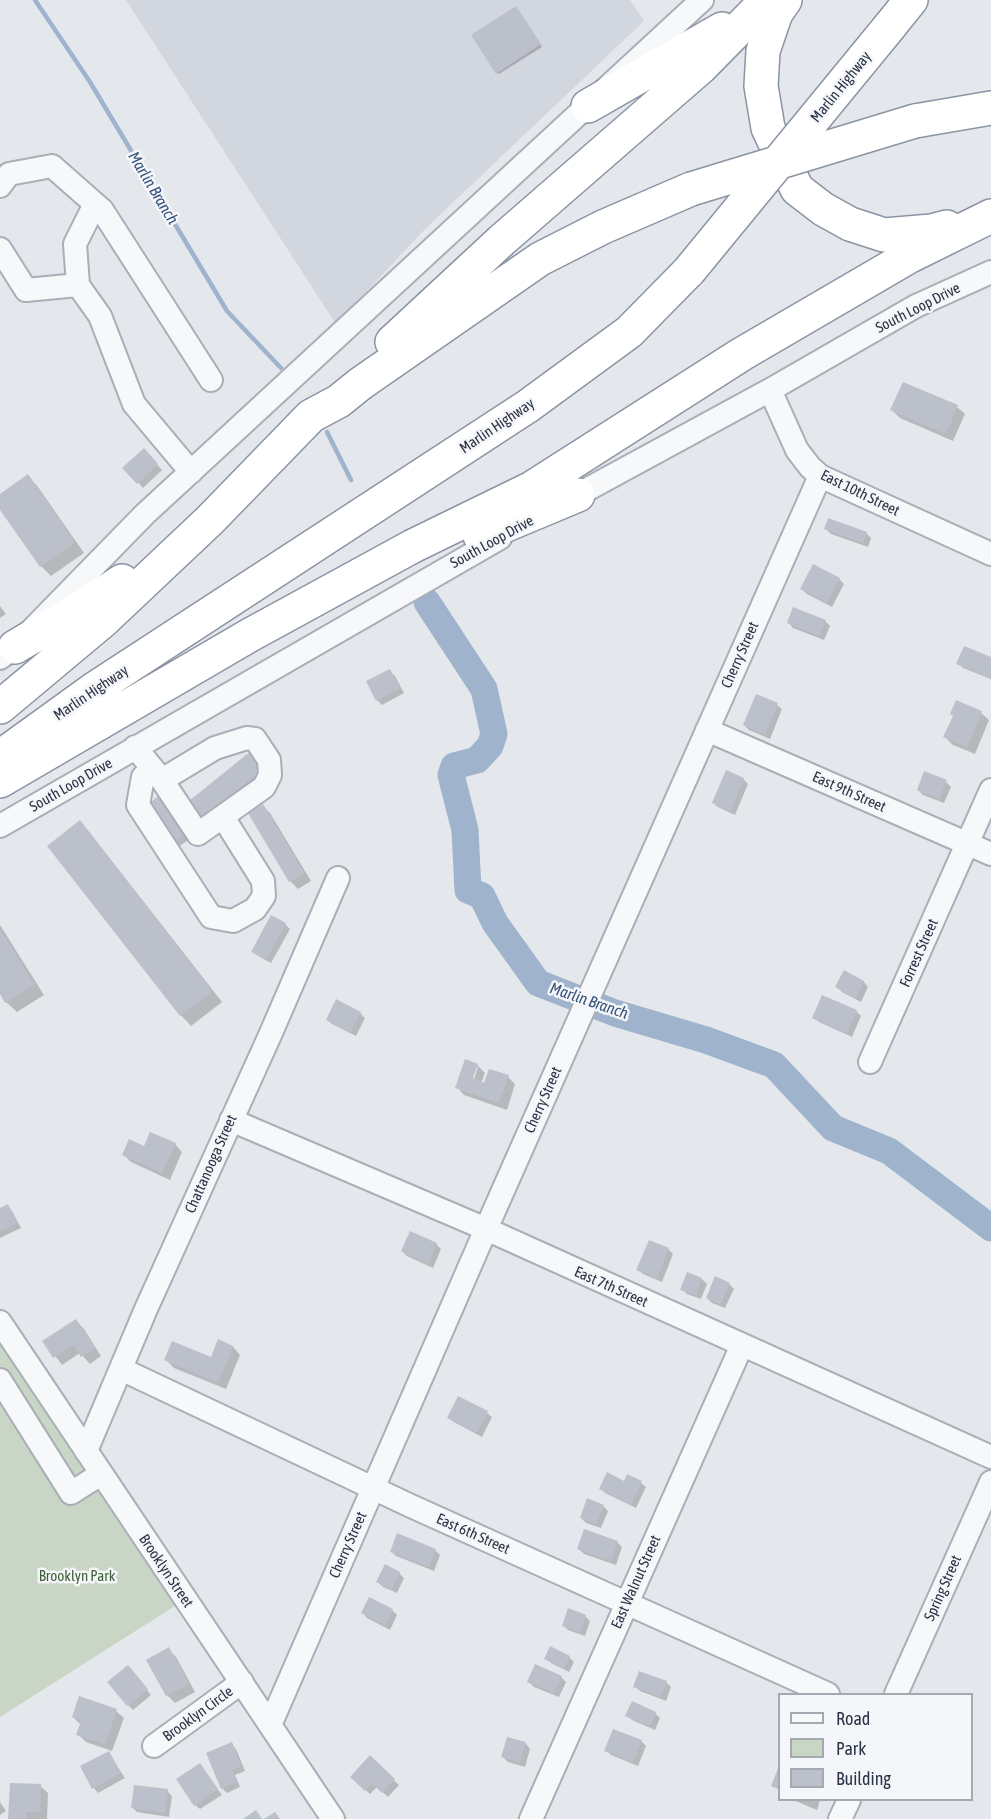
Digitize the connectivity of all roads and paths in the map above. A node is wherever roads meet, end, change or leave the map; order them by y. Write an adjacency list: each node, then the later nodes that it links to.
1 (702, 0): 4 (street)
2 (910, 0): 25 (highway, Marlin Highway, bridge)
3 (771, 2): 4 (highway); 8 (highway); 14 (highway)
4 (588, 106): 15 (street)
5 (991, 108): 14 (highway, bridge)
6 (0, 186): 7 (street)
7 (95, 204): 11 (street); 12 (street)
8 (989, 217): 20 (highway)
9 (0, 249): 11 (street)
10 (991, 272): 13 (street, South Loop Drive)
11 (78, 285): 15 (street)
12 (211, 380)
13 (770, 390): 16 (street, East 10th Street); 17 (street, South Loop Drive)
14 (311, 416): 18 (highway)
15 (191, 472): 21 (street)
16 (820, 476): 19 (street, East 10th Street); 23 (street, Cherry Street)
17 (578, 495): 20 (highway); 24 (street, South Loop Drive)
18 (210, 520): 21 (highway); 22 (highway)
19 (991, 554)
20 (250, 635): 27 (highway)
21 (8, 652)
22 (0, 707)
23 (707, 730): 32 (street, East 9th Street); 38 (street, Cherry Street)
24 (135, 747): 26 (street); 30 (street, South Loop Drive)
25 (0, 756)
26 (157, 774): 29 (street); 31 (street); 33 (street)
27 (0, 781)
28 (991, 790): 32 (street)
29 (223, 817): 31 (street); 33 (street)
30 (0, 826)
31 (198, 834): 33 (street)
32 (967, 844): 34 (street, East 9th Street); 36 (street, Forrest Street)
33 (169, 853)
34 (991, 854)
35 (338, 878): 37 (street, Chattanooga Street)
36 (870, 1062)
37 (231, 1120): 38 (street, East 7th Street); 41 (street, Chattanooga Street)
38 (486, 1229): 40 (street, East 7th Street); 47 (street, Cherry Street)
39 (2, 1329): 43 (street, Brooklyn Street)
40 (742, 1346): 44 (street, East 7th Street); 48 (street, East Walnut Street)
41 (121, 1369): 43 (street, Chattanooga Street); 47 (street, East 6th Street)
42 (0, 1380): 45 (street)
43 (86, 1451): 45 (street, Brooklyn Street)
44 (991, 1457)
45 (101, 1474): 49 (street, Brooklyn Street)
46 (991, 1482): 51 (street, Spring Street)
47 (373, 1488): 48 (street, East 6th Street); 52 (street, Cherry Street)
48 (627, 1603): 50 (street, East 6th Street); 56 (street, East Walnut Street)
49 (242, 1682): 52 (street, Brooklyn Street); 53 (street, Brooklyn Circle)
50 (824, 1693)
51 (897, 1693)
52 (270, 1725): 55 (street, Brooklyn Street)
53 (154, 1746)
54 (849, 1801): 57 (street)
55 (333, 1819)
56 (531, 1819)
57 (840, 1819)

